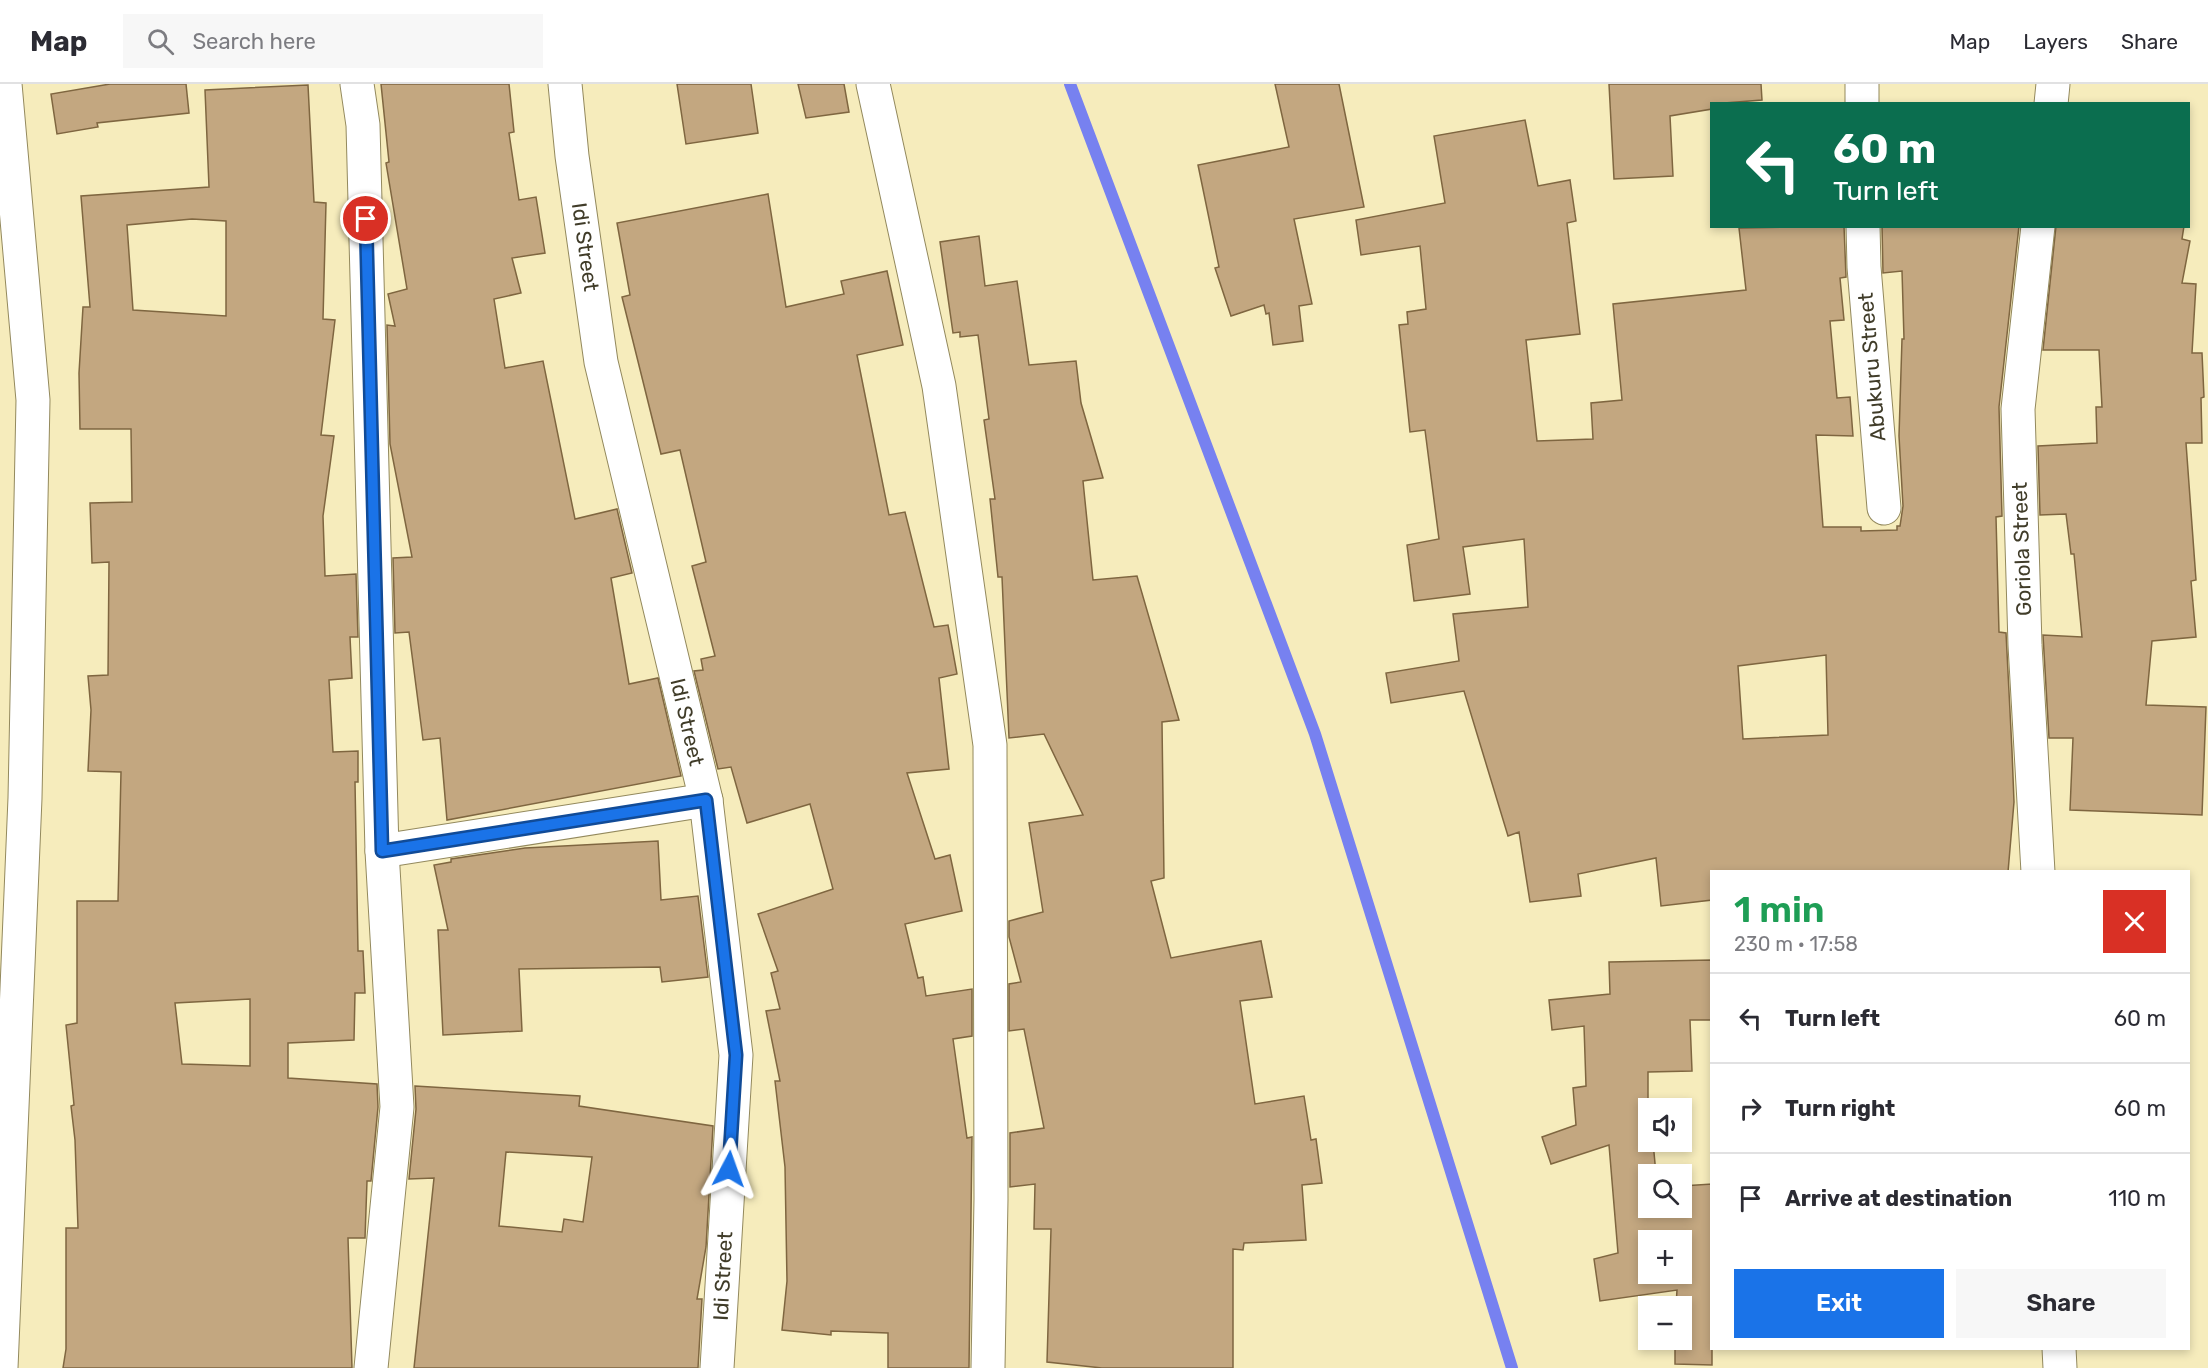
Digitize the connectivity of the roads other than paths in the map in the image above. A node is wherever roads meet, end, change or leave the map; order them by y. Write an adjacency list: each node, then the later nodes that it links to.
1 (5, 84): 16 (street)
2 (357, 84): 13 (street)
3 (566, 84): 12 (street, Idi Street)
4 (873, 84): 19 (street)
5 (1862, 84): 7 (street)
6 (2053, 84): 8 (street)
7 (1862, 102)
8 (2051, 102)
9 (1863, 228): 11 (street, Abukuru Street)
10 (2038, 228): 14 (street, Goriola Street)
11 (1884, 508)
12 (706, 800): 13 (street); 18 (street, Idi Street)
13 (382, 851): 17 (street)
14 (2038, 870)
15 (2059, 1350): 20 (street)
16 (1, 1368)
17 (370, 1368)
18 (717, 1368)
19 (988, 1368)
20 (2060, 1368)

